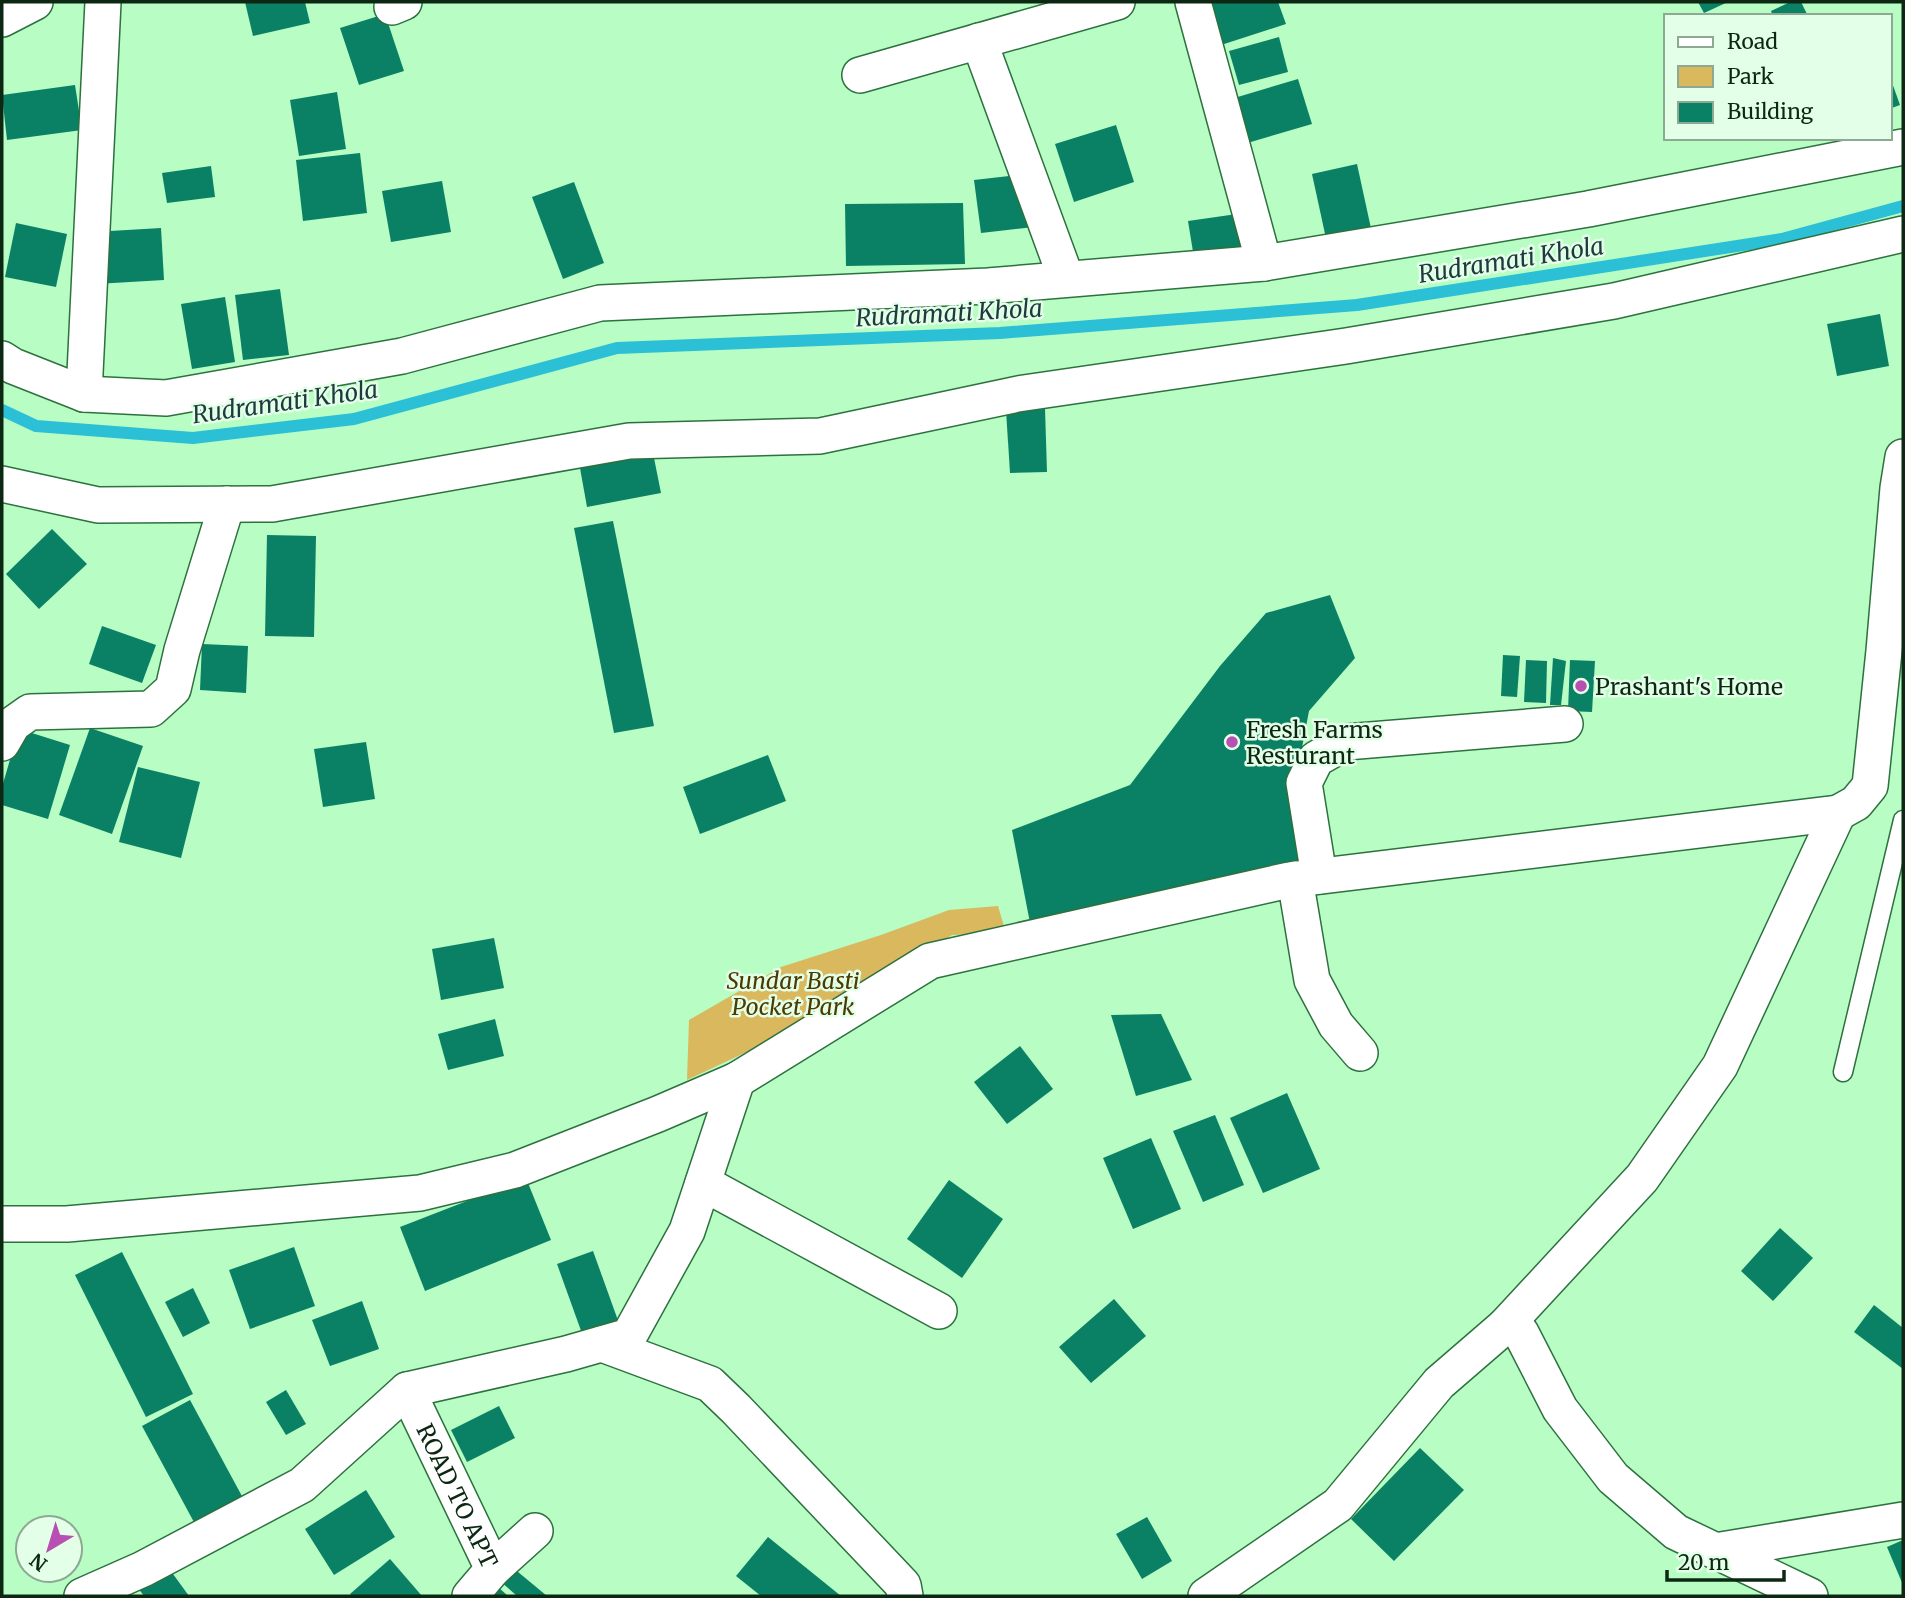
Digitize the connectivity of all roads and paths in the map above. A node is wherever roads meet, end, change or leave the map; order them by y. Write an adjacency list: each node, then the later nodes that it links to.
1 (35, 2): 5 (street)
2 (103, 2): 13 (street)
3 (1117, 2): 6 (street)
4 (1193, 2): 10 (street)
5 (2, 19)
6 (979, 41): 7 (street); 11 (street)
7 (860, 75)
8 (1903, 147): 10 (street)
9 (1903, 234): 16 (street)
10 (1264, 263): 11 (street)
11 (1066, 278): 13 (street)
12 (2, 359): 13 (street)
13 (84, 394)
14 (1902, 477): 19 (street)
15 (2, 484): 16 (street)
16 (228, 504): 18 (street)
17 (1565, 724): 21 (street)
18 (2, 743)
19 (1838, 813): 21 (street); 28 (street)
20 (1903, 820): 23 (lane)
21 (1307, 877): 22 (street); 24 (street)
22 (1360, 1053)
23 (1843, 1072)
24 (737, 1080): 25 (street); 26 (street)
25 (703, 1183): 27 (street); 29 (street)
26 (2, 1224)
27 (939, 1311)
28 (1505, 1326): 33 (street); 38 (street)
29 (602, 1344): 30 (street); 37 (street)
30 (407, 1390): 34 (street, ROAD TO APT); 35 (street)
31 (1903, 1520): 33 (street)
32 (535, 1531): 34 (street)
33 (1715, 1551): 39 (street)
34 (493, 1569): 36 (street, ROAD TO APT)
35 (82, 1596)
36 (470, 1596)
37 (905, 1596)
38 (1206, 1596)
39 (1810, 1596)

